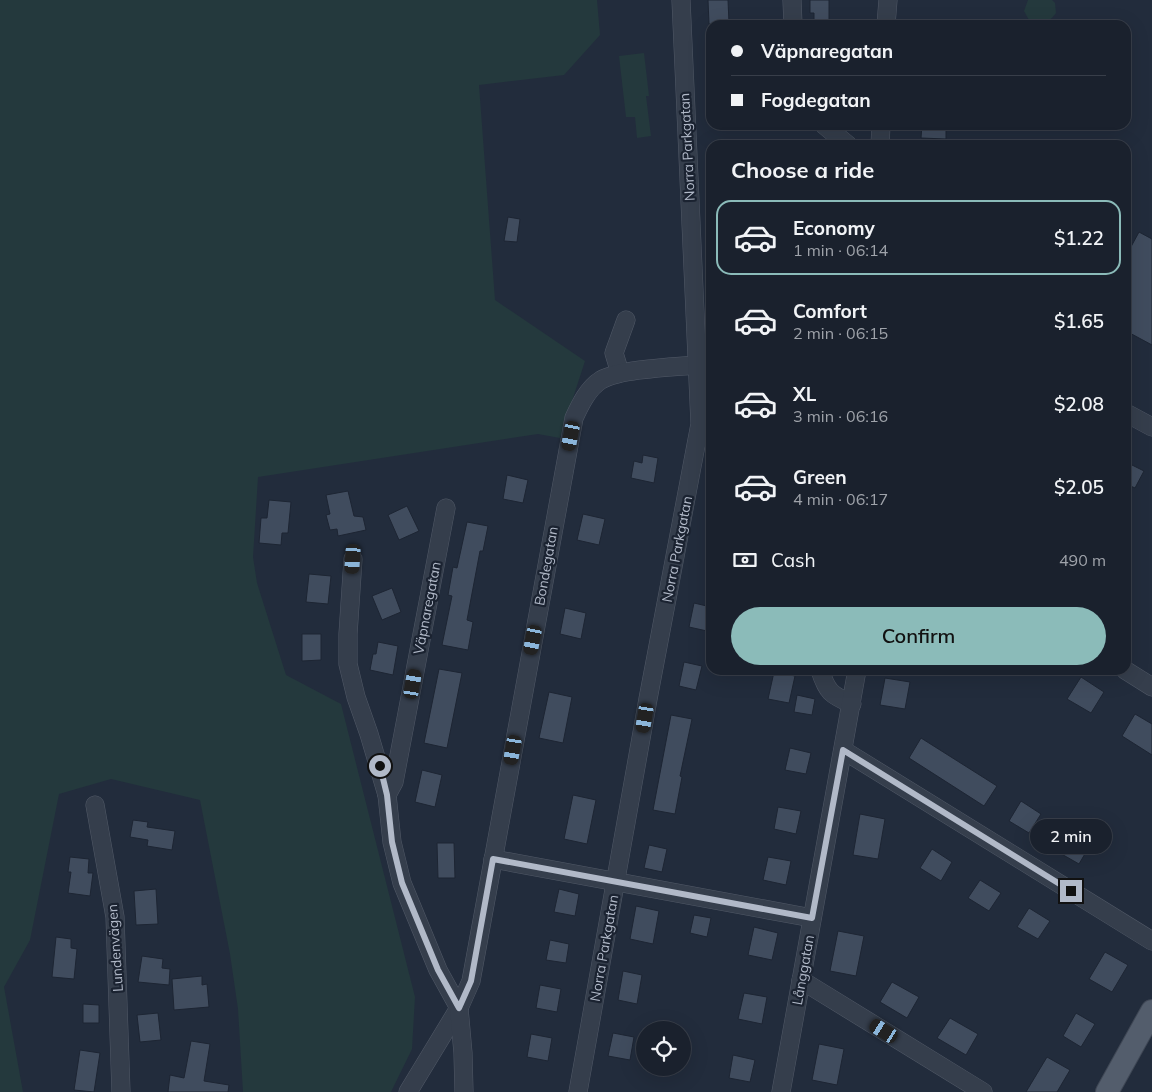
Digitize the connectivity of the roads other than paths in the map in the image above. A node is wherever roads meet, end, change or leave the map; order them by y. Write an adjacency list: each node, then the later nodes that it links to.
1 (681, 0): 9 (street, Norra Parkgatan)
2 (792, 0): 4 (street)
3 (888, 0): 5 (street)
4 (793, 20)
5 (886, 20)
6 (830, 130): 7 (street)
7 (842, 140)
8 (626, 320): 10 (street)
9 (696, 365): 10 (street, Bondegatan); 12 (street, Norra Parkgatan)
10 (620, 373): 25 (street, Bondegatan)
11 (1131, 416): 13 (street)
12 (700, 424): 14 (street); 26 (street, Norra Parkgatan)
13 (1152, 427)
14 (706, 432)
15 (446, 508): 23 (street, Väpnaregatan)
16 (353, 559): 23 (street, Väpnaregatan)
17 (1131, 674): 20 (street)
18 (822, 675): 21 (street)
19 (856, 675): 21 (street, Långgatan)
20 (1152, 687)
21 (852, 704): 22 (street, Långgatan)
22 (843, 750): 27 (street, Långgatan); 28 (street)
23 (387, 795): 30 (street, Väpnaregatan)
24 (95, 805): 32 (street, Lundenvägen)
25 (493, 859): 26 (street); 30 (street, Bondegatan)
26 (616, 882): 27 (street); 35 (street, Norra Parkgatan)
27 (812, 918): 29 (street, Långgatan)
28 (1152, 941)
29 (801, 980): 36 (street, Långgatan); 37 (street)
30 (459, 1008): 33 (street); 34 (street, Bondegatan)
31 (1152, 1011): 38 (main road)
32 (121, 1092)
33 (408, 1092)
34 (464, 1092)
35 (578, 1092)
36 (781, 1092)
37 (983, 1092)
38 (1107, 1092)

